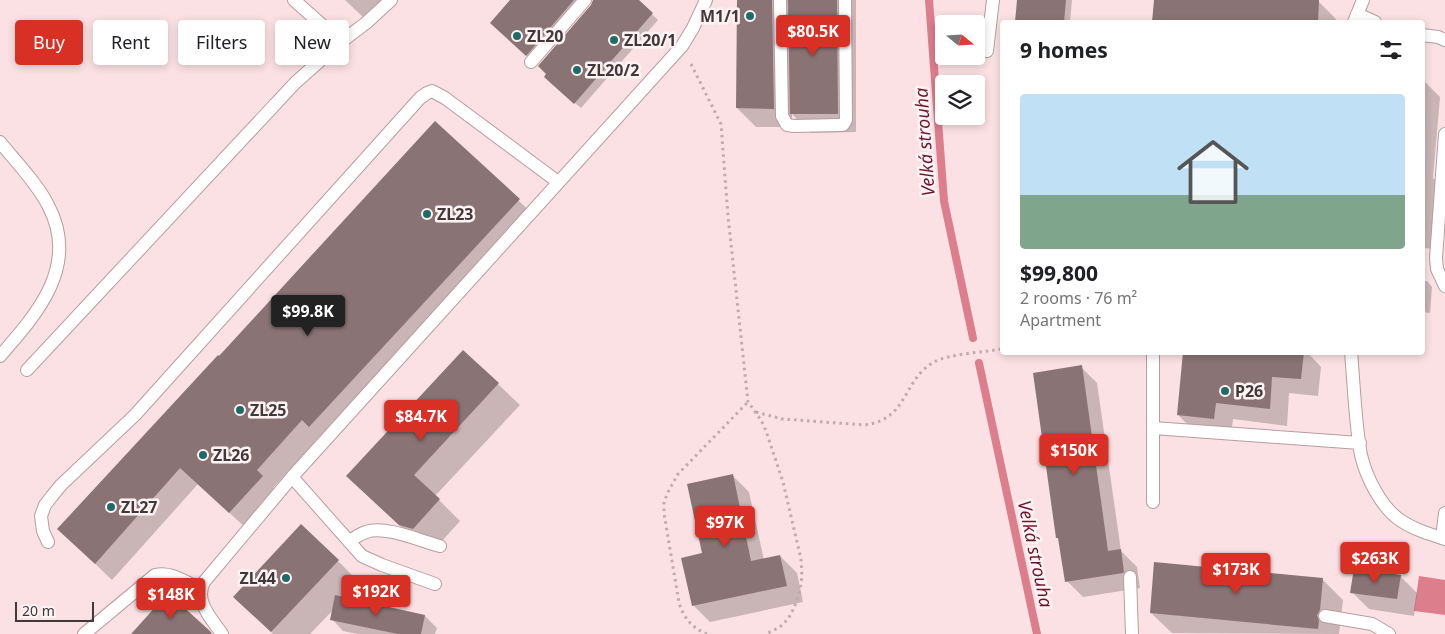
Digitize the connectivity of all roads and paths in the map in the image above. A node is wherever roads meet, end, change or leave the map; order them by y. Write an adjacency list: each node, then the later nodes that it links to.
1 (294, 0): 10 (lane)
2 (392, 0): 12 (lane)
3 (585, 0): 16 (lane)
4 (706, 0): 14 (lane)
5 (780, 0): 6 (lane)
6 (845, 0)
7 (993, 0): 15 (lane)
8 (1363, 0): 9 (lane)
9 (1356, 18)
10 (316, 20)
11 (1425, 35): 13 (lane)
12 (349, 36)
13 (1445, 40)
14 (682, 46): 20 (lane); 29 (path)
15 (987, 51)
16 (531, 62)
17 (315, 65): 28 (lane)
18 (1445, 134): 21 (lane)
19 (0, 142): 27 (lane)
20 (558, 182): 33 (lane); 37 (lane)
21 (1442, 205): 22 (lane)
22 (1442, 221): 23 (lane)
23 (1445, 286)
24 (1000, 349): 30 (path)
25 (1153, 355): 31 (lane)
26 (1351, 355): 32 (lane)
27 (0, 356)
28 (27, 370)
29 (748, 402): 30 (path); 46 (path)
30 (755, 412): 47 (path)
31 (1153, 428): 32 (lane); 34 (lane)
32 (1360, 443): 36 (lane)
33 (292, 477): 38 (lane); 42 (lane)
34 (1152, 502)
35 (1445, 513): 36 (lane)
36 (1444, 539)
37 (48, 542)
38 (349, 542): 39 (lane); 41 (lane)
39 (440, 546)
40 (1130, 577): 48 (lane)
41 (435, 584)
42 (200, 589): 44 (lane); 45 (lane)
43 (1325, 616): 49 (lane)
44 (84, 634)
45 (222, 634)
46 (707, 634)
47 (766, 634)
48 (1132, 634)
49 (1389, 634)

